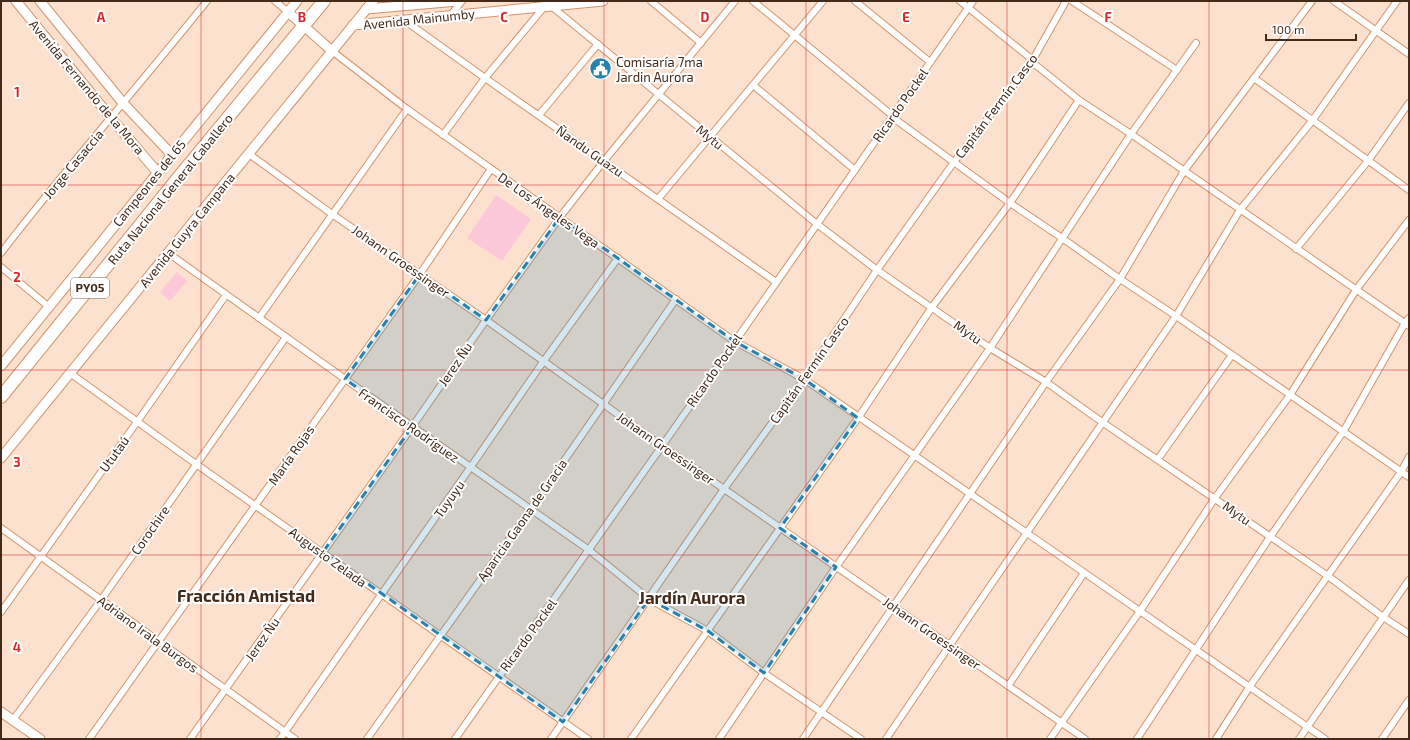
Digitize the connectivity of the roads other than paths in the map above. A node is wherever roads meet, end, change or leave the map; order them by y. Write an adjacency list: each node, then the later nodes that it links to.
1 (16, 1): 51 (street, Avenida Fernando de la Mora)
2 (40, 1): 46 (street, Avenida Fernando de la Mora)
3 (207, 1): 46 (street, Jorge Casaccia)
4 (275, 1): 26 (street)
5 (297, 1): 26 (street, Campeones del 65)
6 (324, 1): 30 (highway, Ruta Nacional General Caballero / PY05)
7 (373, 1): 25 (street, Avenida Guyra Campana)
8 (458, 1): 25 (street, Avenida Mainumby)
9 (462, 1): 27 (street)
10 (603, 1): 23 (street, Avenida Mainumby)
11 (651, 1): 34 (street)
12 (735, 1): 34 (street, Jerez Ñu)
13 (753, 1): 32 (street)
14 (823, 1): 32 (street)
15 (855, 1): 38 (street)
16 (960, 1): 24 (street)
17 (973, 1): 24 (street, Ricardo Pockel)
18 (1066, 1): 39 (street, Capitán Fermín Casco)
19 (1072, 1): 40 (street)
20 (1312, 1): 42 (street)
21 (1334, 1): 31 (street)
22 (1396, 1): 31 (street)
23 (548, 4): 27 (street, Avenida Mainumby); 33 (street, Mytu); 41 (street)
24 (968, 8): 38 (street, Ricardo Pockel); 39 (street)
25 (366, 9): 29 (street, Avenida Guyra Campana)
26 (288, 12): 30 (street, De Los Ángeles Vega); 57 (street, Campeones del 65)
27 (450, 16): 28 (street, Avenida Mainumby)
28 (404, 20): 29 (street, Avenida Mainumby); 41 (street, Ñandu Guazu)
29 (353, 25): 36 (street, Avenida Guyra Campana)
30 (304, 27): 36 (street, De Los Ángeles Vega); 103 (highway, Ruta Nacional General Caballero / PY05)
31 (1376, 30): 37 (street); 52 (street)
32 (794, 36): 43 (street); 50 (street)
33 (598, 44): 44 (street, Mytu); 49 (street)
34 (701, 44): 44 (street, Jerez Ñu)
35 (1196, 44): 40 (street)
36 (332, 51): 48 (street, De Los Ángeles Vega); 56 (street, Avenida Guyra Campana)
37 (1409, 54)
38 (930, 62): 50 (street, Ricardo Pockel)
39 (1031, 63): 45 (street); 60 (street, Capitán Fermín Casco)
40 (1177, 70): 54 (street)
41 (485, 78): 49 (street, Ñandu Guazu); 53 (street)
42 (1254, 78): 52 (street); 63 (street)
43 (752, 86): 55 (street); 62 (street)
44 (659, 94): 55 (street, Mytu); 58 (street, Jerez Ñu)
45 (1079, 100): 54 (street); 67 (street)
46 (124, 103): 51 (street, Jorge Casaccia); 57 (street, Avenida Fernando de la Mora)
47 (1409, 103): 59 (street)
48 (407, 109): 53 (street, De Los Ángeles Vega); 69 (street)
49 (539, 115): 58 (street, Ñandu Guazu)
50 (892, 116): 60 (street); 62 (street, Ricardo Pockel)
51 (111, 118): 64 (street, Avenida Fernando de la Mora); 75 (street, Jorge Casaccia)
52 (1312, 121): 59 (street); 68 (street)
53 (443, 134): 61 (street, De Los Ángeles Vega)
54 (1131, 134): 63 (street); 73 (street)
55 (710, 137): 66 (street); 72 (street, Mytu)
56 (249, 154): 69 (street, Johann Groessinger); 76 (street, Avenida Guyra Campana)
57 (172, 156): 64 (street, Campeones del 65)
58 (604, 161): 66 (street, Ñandu Guazu); 70 (street, Jerez Ñu)
59 (1368, 161): 65 (street); 74 (street)
60 (954, 162): 67 (street); 79 (street, Capitán Fermín Casco)
61 (491, 169): 70 (street, De Los Ángeles Vega); 80 (street, María Rojas)
62 (855, 170): 72 (street, Ricardo Pockel)
63 (1184, 171): 68 (street); 81 (street)
64 (158, 173): 86 (street, Campeones del 65)
65 (1409, 190)
66 (658, 199): 82 (street, Ñandu Guazu)
67 (1010, 203): 73 (street); 87 (street)
68 (1240, 210): 74 (street); 88 (street)
69 (332, 214): 80 (street, Johann Groessinger); 89 (street)
70 (560, 217): 77 (street, De Los Ángeles Vega); 90 (street, Jerez Ñu)
71 (1409, 220): 83 (street)
72 (817, 224): 79 (street, Mytu); 82 (street, Ricardo Pockel)
73 (1062, 238): 81 (street); 94 (street)
74 (1296, 249): 83 (street)
75 (1, 253)
76 (168, 253): 84 (street, Francisco Rodríguez); 98 (street, Avenida Guyra Campana)
77 (618, 258): 85 (street, De Los Ángeles Vega); 96 (street, Tuyuyu)
78 (1, 267): 86 (street)
79 (877, 270): 87 (street, Mytu); 99 (street, Capitán Fermín Casco)
80 (420, 274): 90 (street, Johann Groessinger); 100 (street, María Rojas)
81 (1120, 279): 88 (street); 101 (street)
82 (776, 282): 93 (street, Ricardo Pockel)
83 (1356, 290): 91 (street); 102 (street)
84 (226, 295): 89 (street, Francisco Rodríguez); 106 (street, Ututaú)
85 (676, 299): 93 (street, De Los Ángeles Vega); 104 (street, Aparicia Gaona de Gracia)
86 (49, 306): 97 (street, Campeones del 65)
87 (932, 307): 94 (street, Mytu); 105 (street)
88 (1176, 316): 95 (street); 107 (street)
89 (259, 318): 92 (street, Francisco Rodríguez)
90 (486, 320): 96 (street, Johann Groessinger); 108 (street, Jerez Ñu)
91 (1408, 323): 109 (street)
92 (286, 338): 100 (street, Francisco Rodríguez); 115 (street, Corochire)
93 (734, 341): 99 (street, De Los Ángeles Vega); 110 (street, Ricardo Pockel)
94 (990, 348): 101 (street, Mytu); 111 (street)
95 (1232, 355): 102 (street); 114 (street)
96 (543, 362): 104 (street, Johann Groessinger); 116 (street, Tuyuyu)
97 (1, 366)
98 (70, 373): 106 (street, Augusto Zelada); 113 (street, Avenida Guyra Campana)
99 (804, 379): 105 (street, De Los Ángeles Vega); 119 (street, Capitán Fermín Casco)
100 (345, 380): 108 (street, Francisco Rodríguez); 122 (street, María Rojas)
101 (1046, 382): 107 (street, Mytu); 120 (street)
102 (1290, 395): 109 (street); 121 (street)
103 (1, 397)
104 (603, 405): 110 (street, Johann Groessinger); 123 (street, Aparicia Gaona de Gracia)
105 (858, 418): 111 (street, De Los Ángeles Vega); 125 (street)
106 (136, 422): 115 (street, Augusto Zelada); 130 (street, Ututaú)
107 (1102, 422): 114 (street, Mytu); 126 (street)
108 (412, 427): 116 (street, Francisco Rodríguez); 129 (street, Jerez Ñu)
109 (1344, 432): 117 (street); 127 (street)
110 (662, 446): 119 (street, Johann Groessinger); 128 (street, Ricardo Pockel)
111 (914, 455): 120 (street, De Los Ángeles Vega); 131 (street)
112 (1409, 457): 117 (street)
113 (1, 458)
114 (1158, 459): 121 (street, Mytu)
115 (196, 464): 122 (street, Augusto Zelada); 137 (street, Corochire)
116 (470, 468): 123 (street, Francisco Rodríguez); 135 (street, Tuyuyu)
117 (1401, 472): 118 (street); 133 (street)
118 (1409, 477)
119 (724, 489): 125 (street, Johann Groessinger); 136 (street, Capitán Fermín Casco)
120 (971, 494): 126 (street, De Los Ángeles Vega); 138 (street)
121 (1215, 498): 127 (street, Mytu); 139 (street)
122 (256, 505): 129 (street, Augusto Zelada); 145 (street, María Rojas)
123 (530, 510): 128 (street, Francisco Rodríguez); 144 (street, Aparicia Gaona de Gracia)
124 (1, 528): 130 (street, Adriano Irala Burgos)
125 (780, 528): 131 (street, Johann Groessinger); 142 (street)
126 (1026, 532): 132 (street, De Los Ángeles Vega); 146 (street)
127 (1270, 537): 133 (street, Mytu); 147 (street)
128 (589, 550): 136 (street, Francisco Rodríguez); 149 (street, Ricardo Pockel)
129 (323, 552): 135 (street, Augusto Zelada); 152 (street, Jerez Ñu)
130 (40, 557): 137 (street, Adriano Irala Burgos); 140 (street, Ututaú)
131 (836, 567): 138 (street, Johann Groessinger); 148 (street)
132 (1084, 573): 139 (street, De Los Ángeles Vega); 150 (street)
133 (1328, 576): 141 (street, Mytu); 151 (street)
134 (1409, 580): 141 (street)
135 (381, 595): 144 (street, Augusto Zelada); 160 (street, Tuyuyu)
136 (649, 599): 142 (street, Francisco Rodríguez); 157 (street, Capitán Fermín Casco)
137 (101, 600): 145 (street, Adriano Irala Burgos); 156 (street, Corochire)
138 (894, 607): 146 (street, Johann Groessinger); 155 (street)
139 (1140, 611): 147 (street, De Los Ángeles Vega); 158 (street)
140 (1, 612)
141 (1383, 617): 143 (street, Mytu); 159 (street)
142 (708, 631): 148 (street, Francisco Rodríguez); 170 (street)
143 (1409, 634)
144 (440, 636): 149 (street, Augusto Zelada); 166 (street, Aparicia Gaona de Gracia)
145 (159, 642): 152 (street, Adriano Irala Burgos); 162 (street, María Rojas)
146 (950, 646): 150 (street, Johann Groessinger); 174 (street)
147 (1195, 650): 151 (street, De Los Ángeles Vega); 177 (street)
148 (764, 673): 155 (street, Francisco Rodríguez); 171 (street)
149 (499, 676): 157 (street, Augusto Zelada); 167 (street, Ricardo Pockel)
150 (1008, 686): 158 (street, Johann Groessinger)
151 (1250, 686): 159 (street, De Los Ángeles Vega); 178 (street)
152 (226, 690): 160 (street, Adriano Irala Burgos); 163 (street, Jerez Ñu)
153 (1409, 700): 181 (street)
154 (1, 712): 156 (street)
155 (822, 712): 172 (street); 173 (street, Francisco Rodríguez)
156 (13, 720): 161 (street)
157 (563, 722): 168 (street, Capitán Fermín Casco); 169 (street, Augusto Zelada)
158 (1061, 723): 175 (street); 176 (street, Johann Groessinger)
159 (1308, 726): 179 (street); 180 (street, De Los Ángeles Vega)
160 (285, 732): 164 (street, Tuyuyu); 165 (street, Adriano Irala Burgos)
161 (35, 738)
162 (89, 739)
163 (190, 739)
164 (280, 739)
165 (295, 739)
166 (367, 739)
167 (455, 739)
168 (551, 739)
169 (588, 739)
170 (631, 739)
171 (719, 739)
172 (803, 739)
173 (861, 739)
174 (886, 739)
175 (1050, 739)
176 (1085, 739)
177 (1137, 739)
178 (1216, 739)
179 (1299, 739)
180 (1325, 739)
181 (1382, 739)

